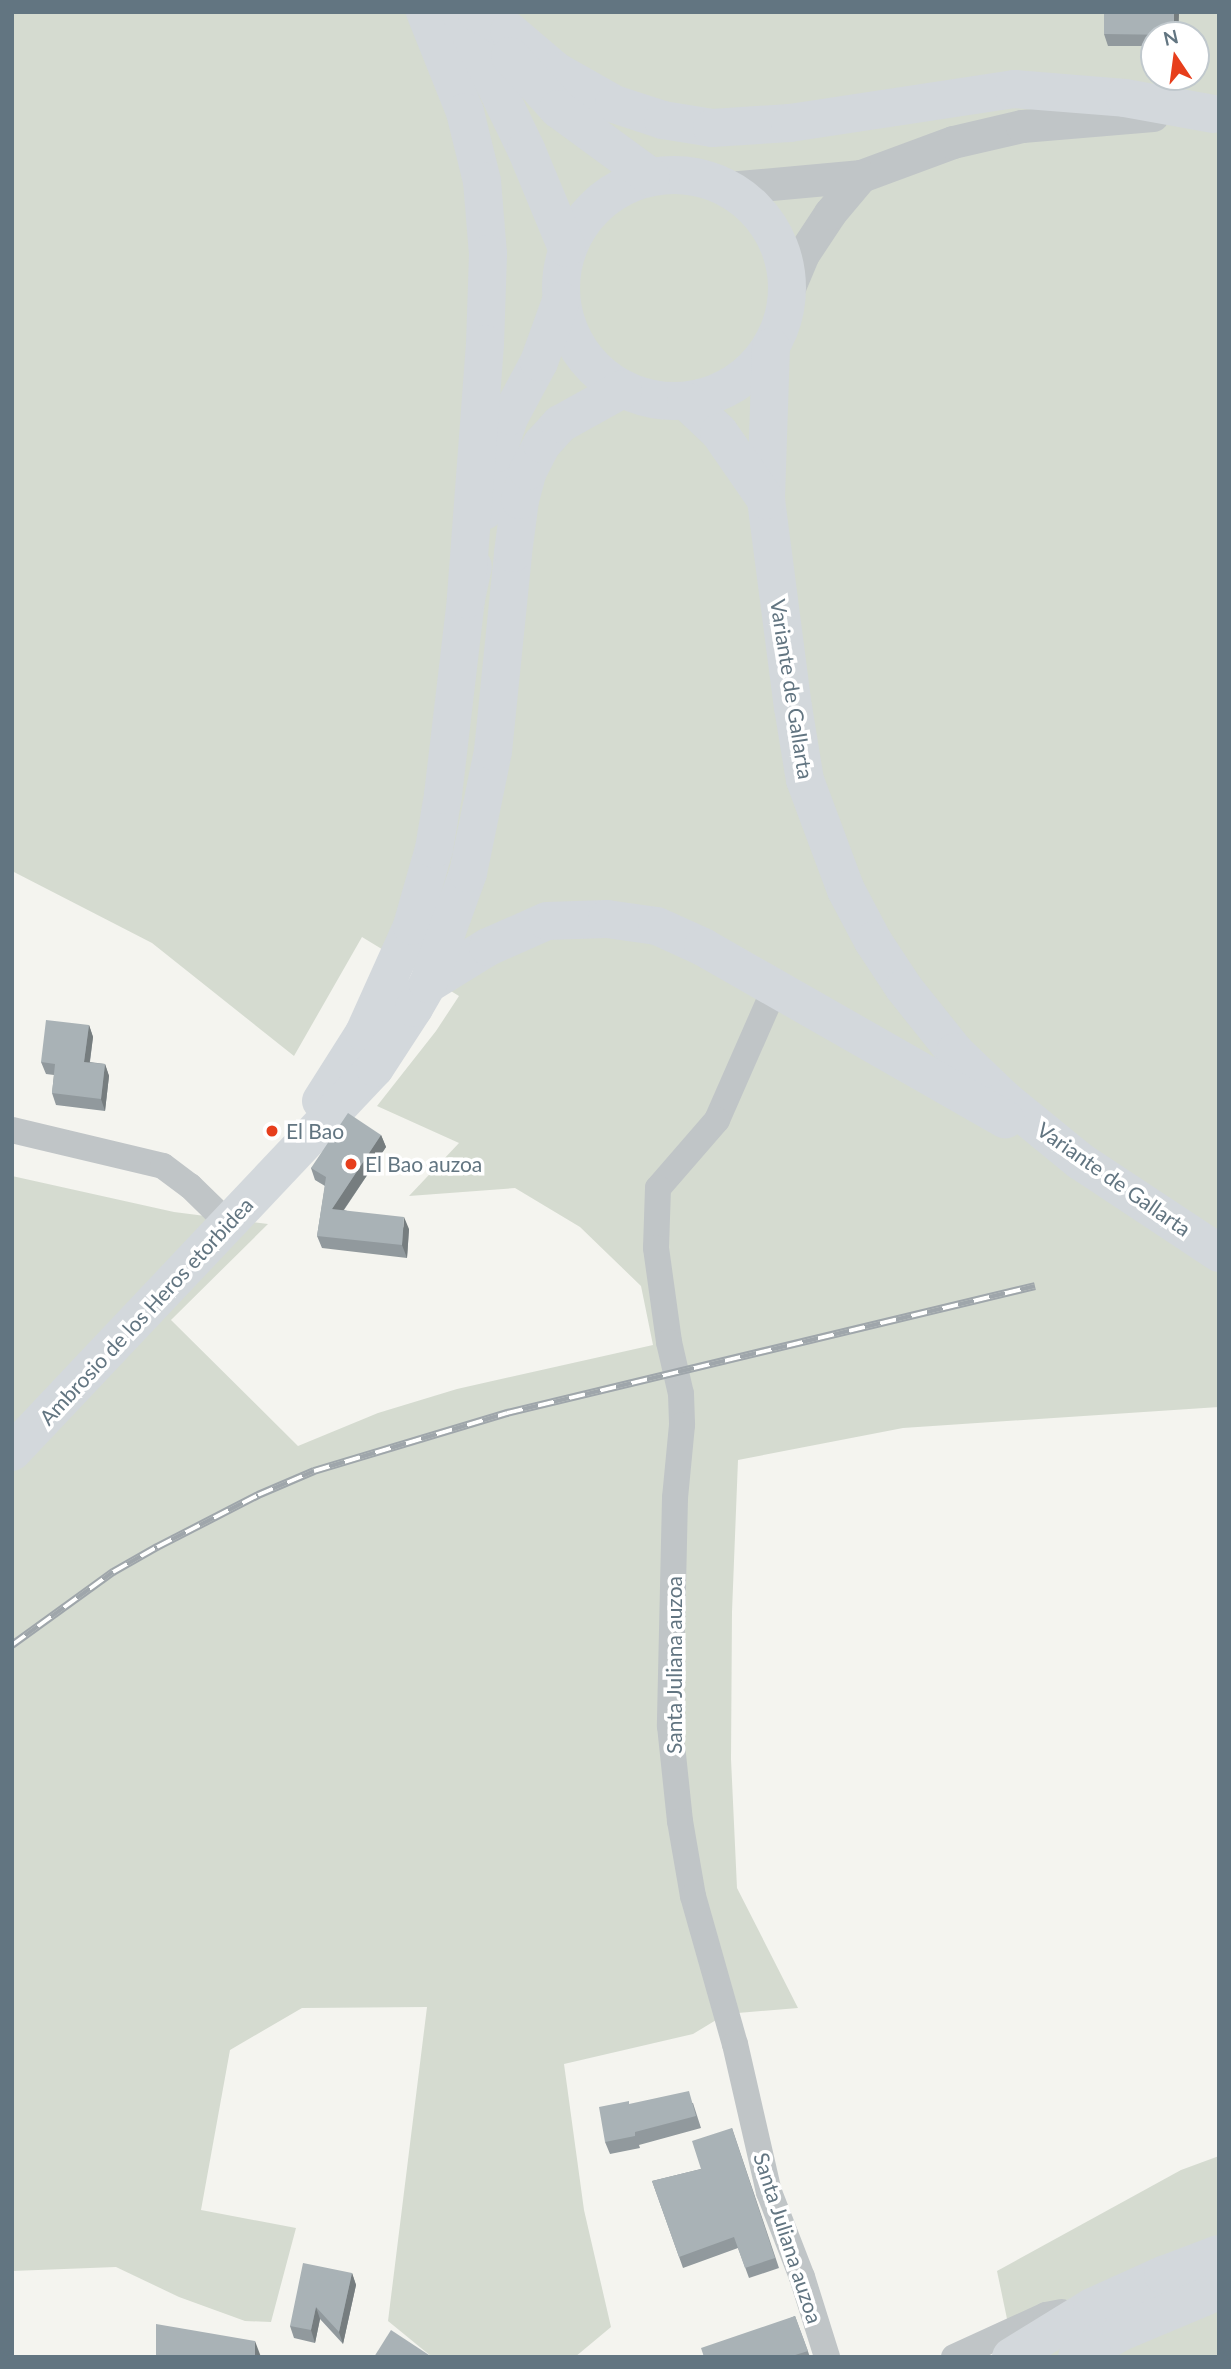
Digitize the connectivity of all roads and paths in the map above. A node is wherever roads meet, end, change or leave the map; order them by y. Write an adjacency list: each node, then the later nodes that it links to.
1 (425, 12): 14 (main road)
2 (473, 14): 3 (main road); 5 (main road); 7 (main road)
3 (1216, 114): 4 (street)
4 (861, 176): 6 (street); 8 (street)
5 (651, 177): 6 (main road); 7 (main road)
6 (728, 188): 8 (main road)
7 (567, 248): 9 (main road)
8 (787, 292): 10 (main road)
9 (561, 301): 11 (main road); 14 (main road)
10 (771, 347): 12 (main road); 13 (main road, Variante de Gallarta)
11 (623, 389): 12 (main road); 15 (main road)
12 (685, 401): 13 (main road, Variante de Gallarta)
13 (766, 500): 18 (main road, Variante de Gallarta)
14 (466, 599): 19 (main road)
15 (428, 984): 16 (main road); 19 (main road)
16 (774, 990): 18 (main road); 29 (street, Santa Juliana auzoa)
17 (12, 1130): 20 (street)
18 (1080, 1161): 21 (main road, Variante de Gallarta)
19 (279, 1168): 20 (main road, Ambrosio de los Heros etorbidea)
20 (230, 1225): 22 (main road, Ambrosio de los Heros etorbidea)
21 (1219, 1253)
22 (12, 1452)
23 (1219, 2254): 25 (main road)
24 (1219, 2291): 26 (main road)
25 (1092, 2307): 27 (street); 28 (main road)
26 (1147, 2321): 28 (street); 30 (main road)
27 (960, 2355): 28 (street)
28 (1007, 2355)
29 (827, 2357)
30 (1077, 2357)

